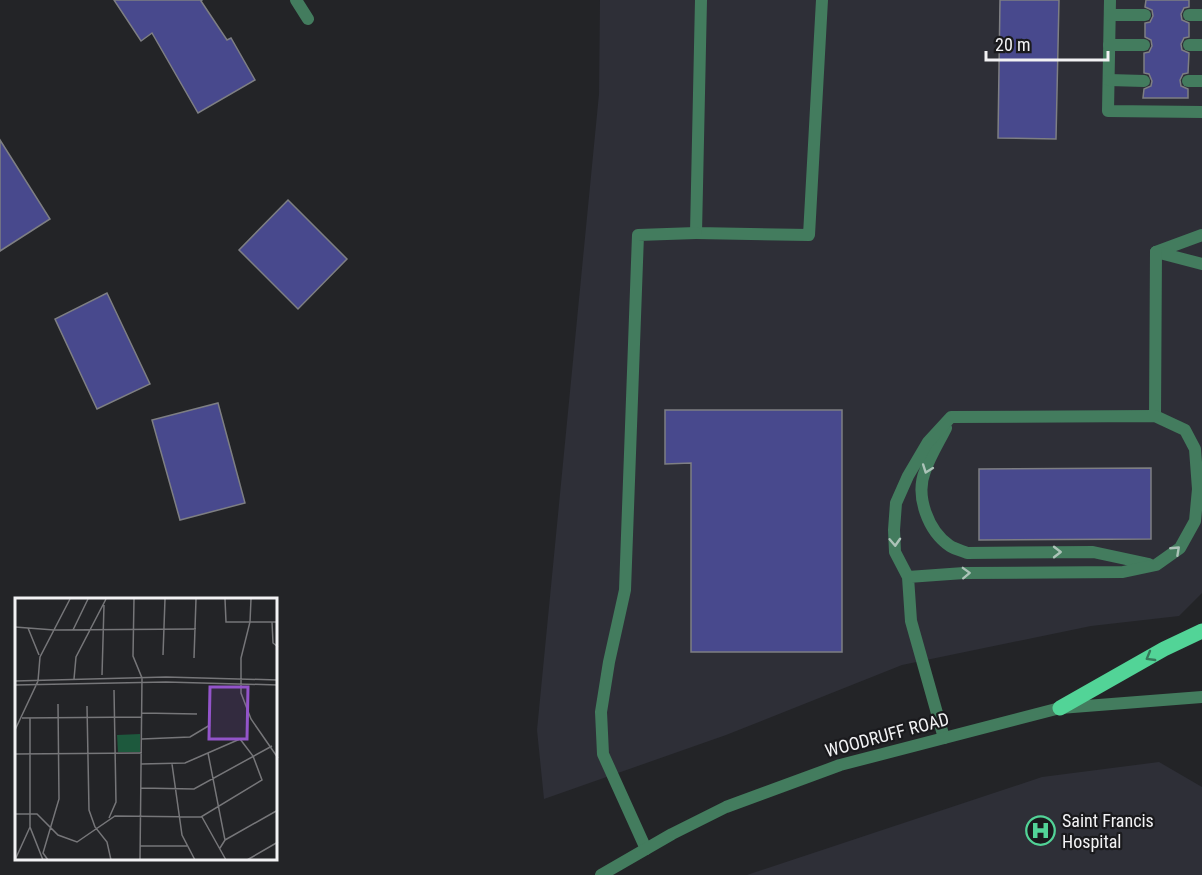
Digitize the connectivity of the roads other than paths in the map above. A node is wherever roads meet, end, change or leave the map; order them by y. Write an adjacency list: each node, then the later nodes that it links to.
1 (296, 0): 7 (street)
2 (701, 0): 17 (street)
3 (822, 0): 17 (street)
4 (1110, 0): 5 (street)
5 (1110, 15): 6 (street); 8 (street)
6 (1145, 15)
7 (308, 19)
8 (1109, 45): 9 (street); 12 (street)
9 (1144, 45)
10 (1189, 45): 11 (street)
11 (1202, 45)
12 (1109, 80): 13 (street); 16 (street)
13 (1144, 81)
14 (1188, 81): 15 (street)
15 (1202, 81)
16 (1202, 112)
17 (696, 233): 29 (street)
18 (1202, 235): 19 (street)
19 (1156, 252): 20 (street); 21 (street)
20 (1202, 264)
21 (1155, 416): 22 (street); 23 (street, one-way to 21)
22 (951, 417): 23 (street, one-way to 23); 24 (street, one-way to 24)
23 (1156, 566): 24 (street, one-way to 23)
24 (908, 577): 28 (street)
25 (1202, 631): 27 (main road, one-way to 27)
26 (1202, 697): 27 (street, WOODRUFF ROAD)
27 (1060, 708): 28 (street, WOODRUFF ROAD)
28 (944, 738): 29 (street, WOODRUFF ROAD)
29 (646, 849): 30 (street, WOODRUFF ROAD)
30 (600, 875)

